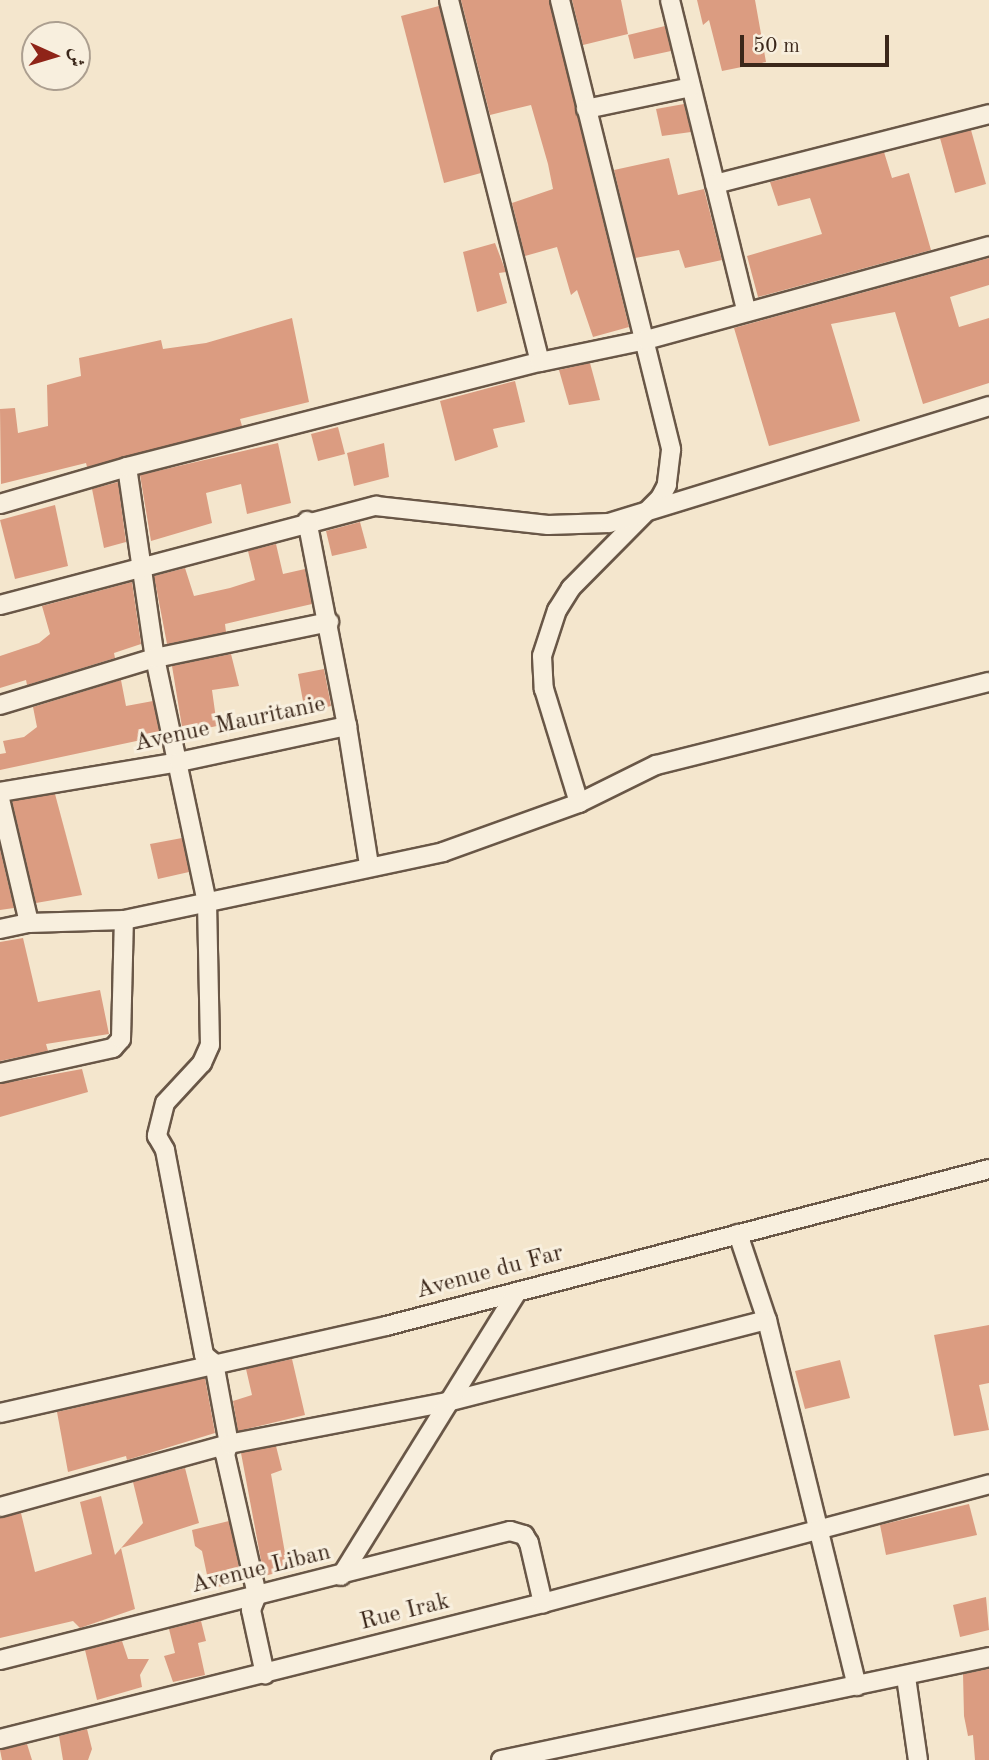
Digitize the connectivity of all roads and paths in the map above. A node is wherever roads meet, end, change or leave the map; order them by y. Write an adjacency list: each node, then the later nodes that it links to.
1 (449, 0): 11 (street)
2 (560, 0): 5 (street)
3 (670, 0): 4 (street)
4 (691, 86): 5 (street); 7 (street)
5 (586, 109): 10 (street)
6 (989, 114): 7 (street)
7 (715, 184): 9 (street)
8 (989, 246): 9 (street)
9 (746, 310): 10 (street)
10 (646, 340): 11 (street); 15 (street)
11 (540, 362): 13 (street)
12 (989, 406): 15 (street)
13 (127, 467): 14 (street); 17 (street)
14 (0, 504)
15 (642, 516): 16 (street); 27 (street)
16 (307, 521): 17 (street); 19 (street, Avenue Mauritanie)
17 (141, 567): 18 (street); 20 (street)
18 (0, 605)
19 (329, 622): 20 (street); 23 (street, Avenue Mauritanie)
20 (155, 658): 22 (street); 24 (street)
21 (989, 682): 27 (street)
22 (0, 705)
23 (347, 726): 24 (street, Avenue Mauritanie); 28 (street)
24 (179, 762): 25 (street, Avenue Mauritanie); 29 (street)
25 (0, 792)
26 (0, 799): 31 (street)
27 (579, 803): 28 (street)
28 (369, 865): 29 (street)
29 (207, 902): 30 (street); 38 (street)
30 (124, 920): 31 (street); 33 (street)
31 (29, 923): 32 (street)
32 (0, 929)
33 (0, 1073)
34 (989, 1169): 35 (street, Avenue du Far)
35 (738, 1234): 36 (street, Avenue du Far); 37 (street)
36 (516, 1292): 38 (street, Avenue du Far); 39 (street)
37 (767, 1320): 39 (street); 44 (street)
38 (214, 1363): 40 (street, Avenue du Far); 41 (street)
39 (447, 1402): 41 (street); 45 (street)
40 (0, 1413)
41 (229, 1444): 43 (street); 46 (street)
42 (989, 1484): 44 (street, Rue Irak)
43 (0, 1507)
44 (820, 1527): 47 (street, Rue Irak); 52 (street)
45 (341, 1576): 46 (street, Avenue Liban); 47 (street, Avenue Liban)
46 (257, 1595): 49 (street, Avenue Liban); 50 (street)
47 (543, 1603): 50 (street, Rue Irak)
48 (989, 1657): 51 (street)
49 (0, 1660)
50 (265, 1674): 53 (street, Rue Irak)
51 (906, 1677): 52 (street); 56 (street)
52 (857, 1686): 54 (street)
53 (0, 1739)
54 (543, 1755): 55 (street)
55 (501, 1760)
56 (918, 1760)

